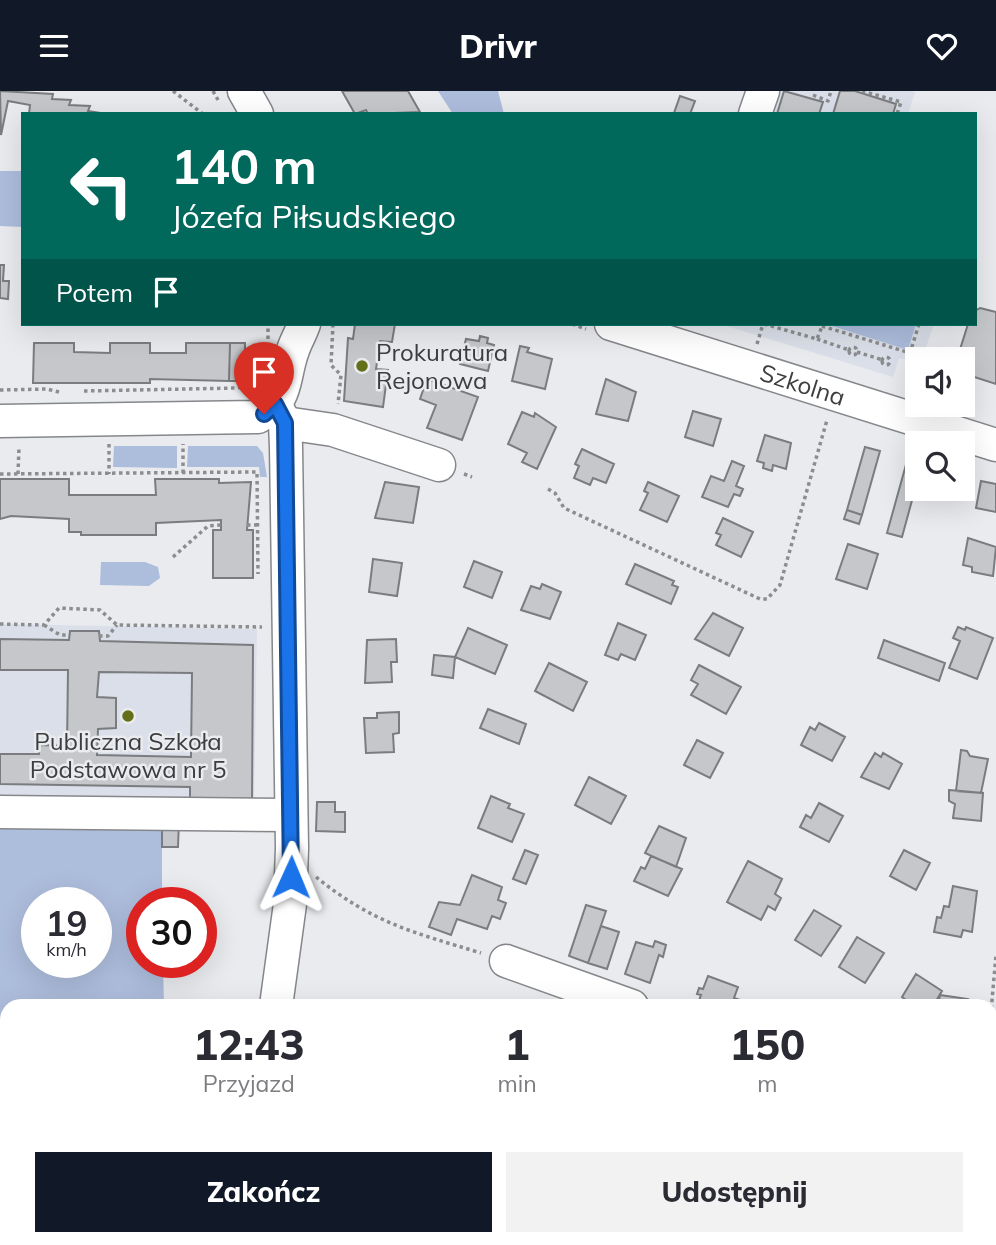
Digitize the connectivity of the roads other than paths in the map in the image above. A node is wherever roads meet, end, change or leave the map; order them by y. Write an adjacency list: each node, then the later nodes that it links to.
1 (244, 91): 3 (street)
2 (763, 91): 4 (street)
3 (256, 112)
4 (756, 112)
5 (599, 326): 7 (street, Szkolna)
6 (295, 333): 8 (street)
7 (687, 335): 10 (street, Szkolna)
8 (280, 413): 9 (street); 11 (street); 13 (street)
9 (10, 431)
10 (996, 445)
11 (439, 465)
12 (0, 812): 13 (street)
13 (290, 815): 15 (street)
14 (506, 961): 16 (street)
15 (277, 999)
16 (612, 999)

